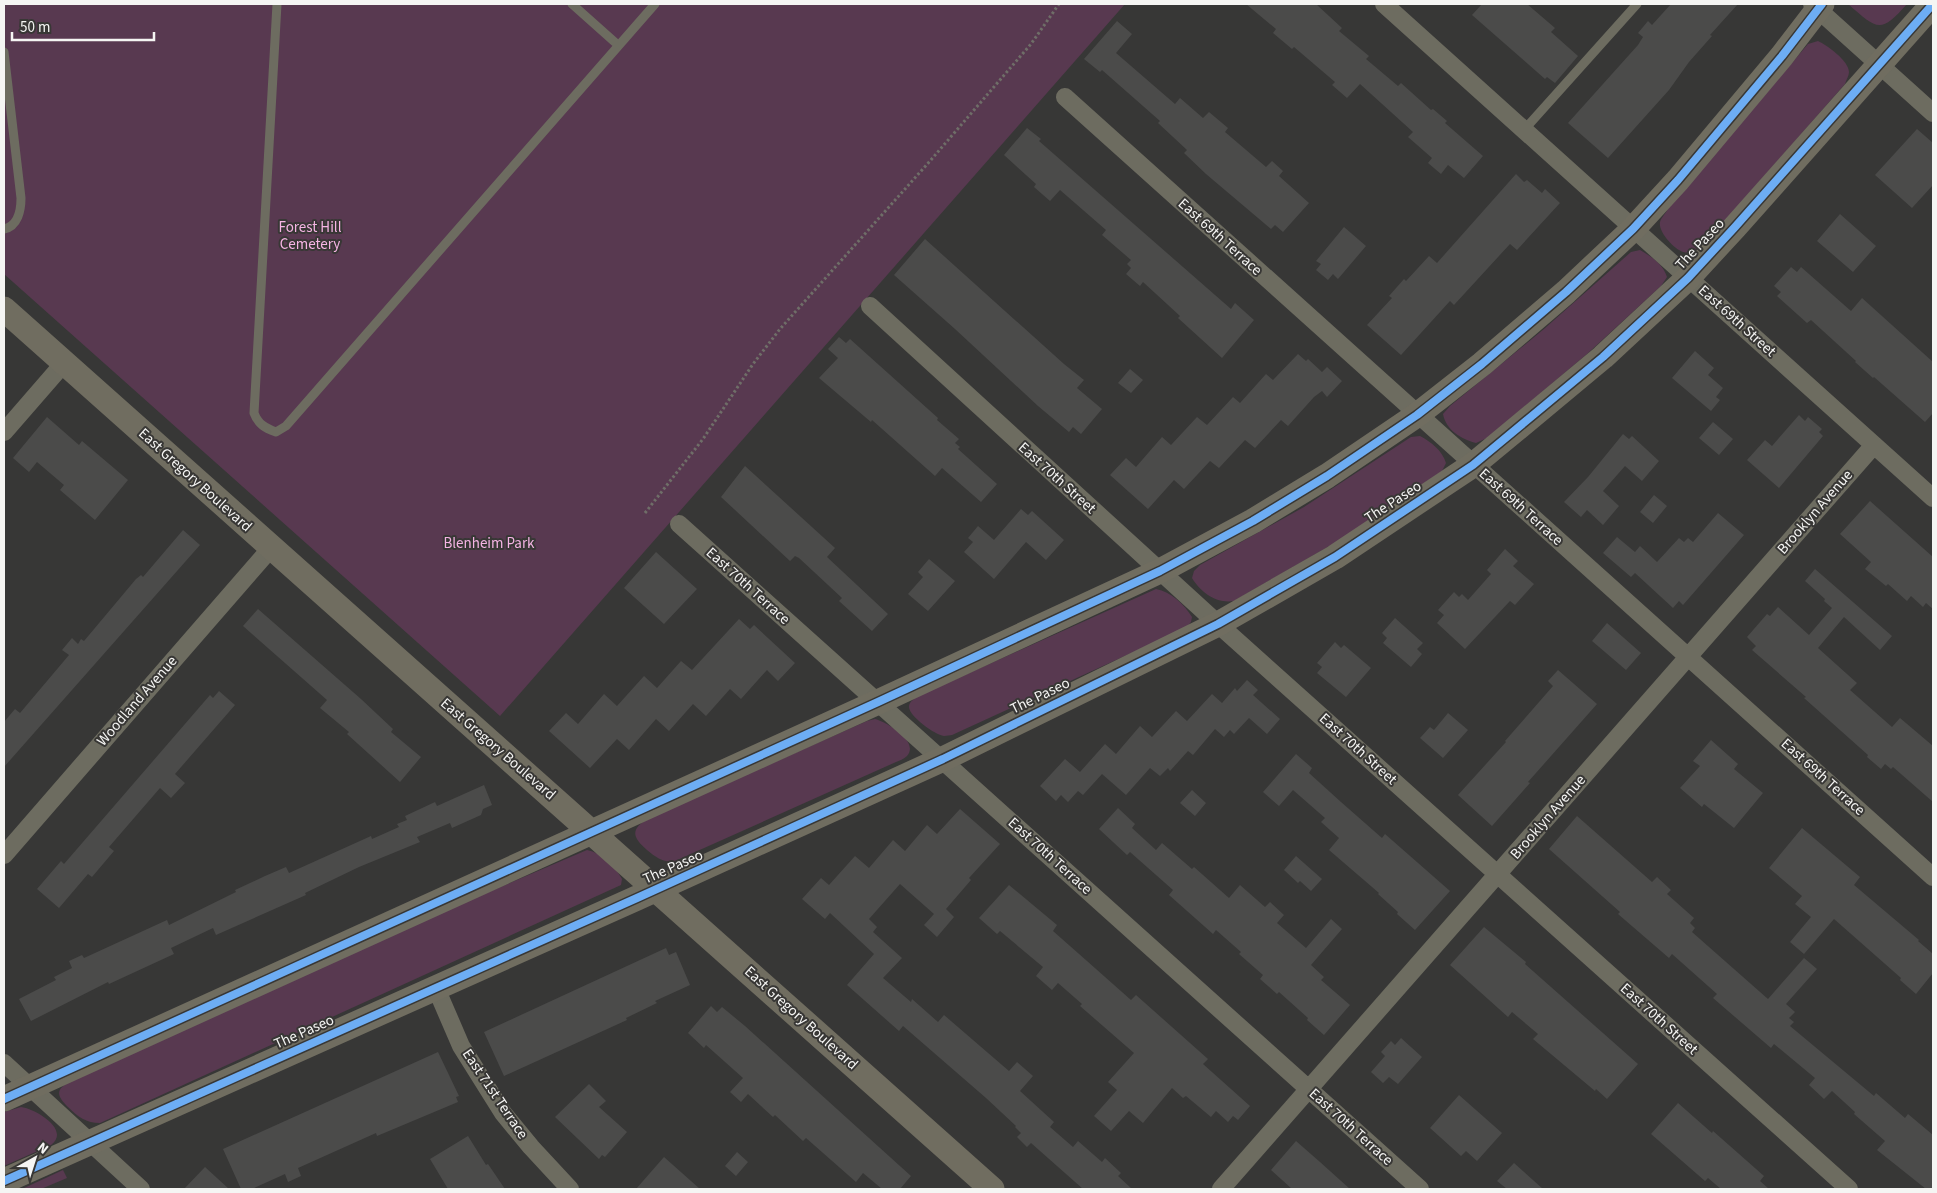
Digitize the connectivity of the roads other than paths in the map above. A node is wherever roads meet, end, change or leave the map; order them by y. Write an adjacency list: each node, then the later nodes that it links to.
1 (277, 4): 8 (lane)
2 (572, 4): 8 (lane)
3 (655, 4): 8 (lane)
4 (1384, 4): 13 (street, East 69th Street)
5 (1637, 4): 13 (lane)
6 (1933, 4): 10 (main road, The Paseo)
7 (1817, 6): 10 (street); 15 (main road)
8 (618, 45)
9 (4, 52): 14 (lane)
10 (1879, 64): 12 (street); 16 (main road, The Paseo)
11 (1065, 97): 20 (street, East 69th Terrace)
12 (1933, 113)
13 (1524, 130): 15 (street, East 69th Street)
14 (4, 229)
15 (1633, 229): 16 (street, East 69th Street); 20 (main road)
16 (1688, 278): 22 (street, East 69th Street); 23 (main road, The Paseo)
17 (870, 306): 27 (street, East 70th Street)
18 (4, 309): 19 (main road, East Gregory Boulevard)
19 (64, 363): 21 (street); 26 (main road, East Gregory Boulevard)
20 (1417, 415): 23 (street, East 69th Terrace); 27 (main road)
21 (4, 432)
22 (1874, 444): 24 (street, East 69th Street); 29 (street, Brooklyn Avenue)
23 (1473, 465): 28 (main road, The Paseo); 29 (street, East 69th Terrace)
24 (1933, 498)
25 (679, 524): 30 (street, East 70th Terrace)
26 (271, 548): 32 (main road, East Gregory Boulevard); 33 (street, Woodland Avenue)
27 (1160, 571): 28 (street, East 70th Street); 30 (main road)
28 (1218, 624): 31 (main road, The Paseo); 34 (street, East 70th Street)
29 (1689, 656): 34 (street, Brooklyn Avenue); 35 (street, East 69th Terrace)
30 (878, 702): 31 (street, East 70th Terrace); 32 (main road)
31 (943, 759): 36 (main road, The Paseo); 40 (street, East 70th Terrace)
32 (591, 831): 36 (main road, East Gregory Boulevard); 39 (main road)
33 (4, 855)
34 (1498, 874): 40 (street, Brooklyn Avenue); 49 (street, East 70th Street)
35 (1933, 877)
36 (656, 889): 37 (main road, The Paseo); 46 (main road, East Gregory Boulevard)
37 (436, 988): 42 (main road, The Paseo); 45 (street, East 71st Terrace)
38 (4, 1063): 39 (street)
39 (30, 1087): 41 (main road); 42 (street)
40 (1309, 1089): 47 (street, Brooklyn Avenue); 48 (street, East 70th Terrace)
41 (4, 1099)
42 (90, 1143): 43 (main road, The Paseo); 44 (street)
43 (4, 1181)
44 (141, 1189)
45 (570, 1189)
46 (992, 1189)
47 (1221, 1189)
48 (1420, 1189)
49 (1849, 1189)

